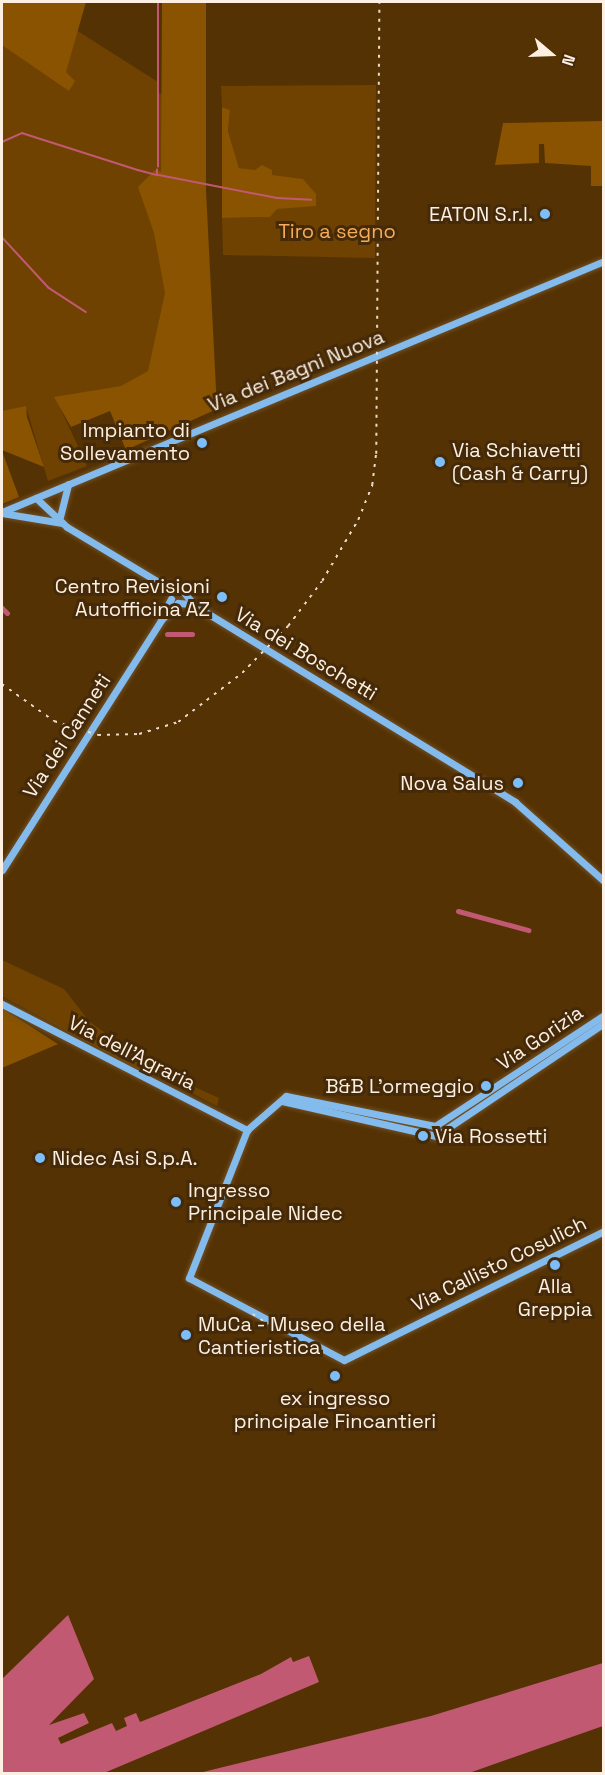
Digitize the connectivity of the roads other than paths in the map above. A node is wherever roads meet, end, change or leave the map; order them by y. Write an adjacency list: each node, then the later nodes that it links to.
1 (603, 261): 2 (street, Via dei Bagni Nuova)
2 (68, 484): 3 (street, Via dei Bagni Nuova); 6 (street)
3 (36, 498): 4 (street, Via dei Bagni Nuova); 5 (street); 6 (street, Via dei Boschetti)
4 (2, 513): 5 (street, Via dei Boschetti)
5 (39, 516): 6 (street, Via dei Boschetti)
6 (61, 520): 8 (street, Via dei Boschetti)
7 (185, 595): 8 (street, Via dei Canneti); 8 (street, Via dei Boschetti); 9 (street, Via dei Boschetti)
8 (175, 598): 9 (street, Via dei Boschetti); 10 (street, Via dei Canneti)
9 (194, 605): 11 (street, Via dei Boschetti)
10 (2, 870)
11 (603, 882)
12 (2, 1004): 16 (street, Via dell'Agraria)
13 (603, 1015): 15 (street, Via Gorizia)
14 (603, 1023): 15 (street, Via Gorizia)
15 (281, 1101): 16 (street)
16 (248, 1130): 17 (street, Via Callisto Cosulich)
17 (603, 1231)

